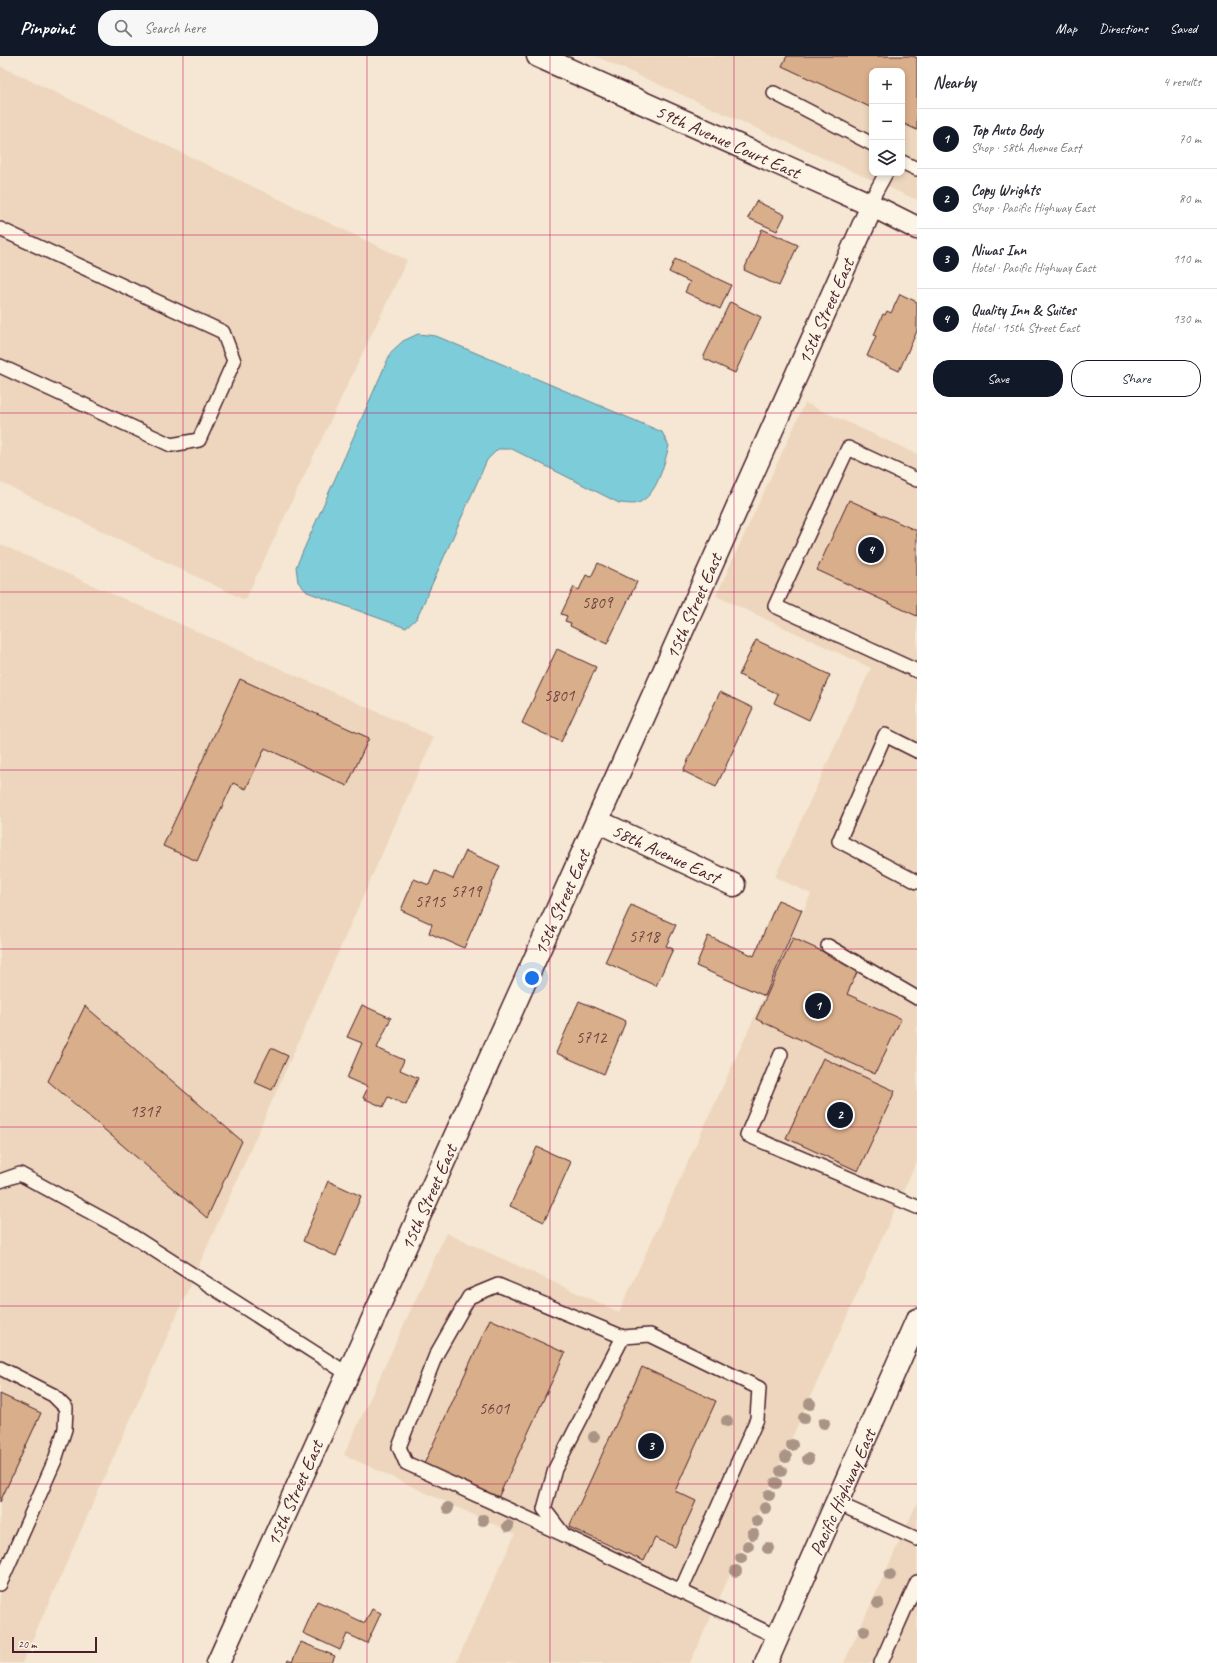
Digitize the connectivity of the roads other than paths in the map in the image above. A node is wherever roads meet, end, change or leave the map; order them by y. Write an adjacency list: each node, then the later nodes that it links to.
1 (538, 56): 7 (street, 59th Avenue Court East)
2 (774, 93): 3 (lane)
3 (869, 142)
4 (905, 163): 5 (lane)
5 (917, 169)
6 (885, 176): 7 (lane)
7 (871, 205): 8 (street, 59th Avenue Court East); 14 (street, 15th Street East)
8 (917, 228)
9 (0, 229): 10 (lane)
10 (0, 366)
11 (917, 480): 12 (lane)
12 (917, 671)
13 (917, 752): 15 (lane)
14 (597, 821): 16 (street, 58th Avenue East); 25 (street, 15th Street East)
15 (917, 882)
16 (734, 885)
17 (828, 946): 18 (lane)
18 (917, 998)
19 (781, 1054): 21 (lane)
20 (0, 1181): 25 (lane)
21 (917, 1206)
22 (917, 1320): 26 (street, Pacific Highway East)
23 (623, 1337): 27 (lane); 27 (lane); 31 (lane)
24 (0, 1368): 30 (lane)
25 (348, 1374): 33 (street, 15th Street East)
26 (837, 1503): 28 (lane); 32 (street, Pacific Highway East)
27 (564, 1534): 31 (lane)
28 (917, 1539)
29 (917, 1582): 35 (lane)
30 (0, 1584)
31 (681, 1590): 32 (lane)
32 (777, 1637): 34 (street, Pacific Highway East)
33 (218, 1663)
34 (766, 1663)
35 (881, 1663)

